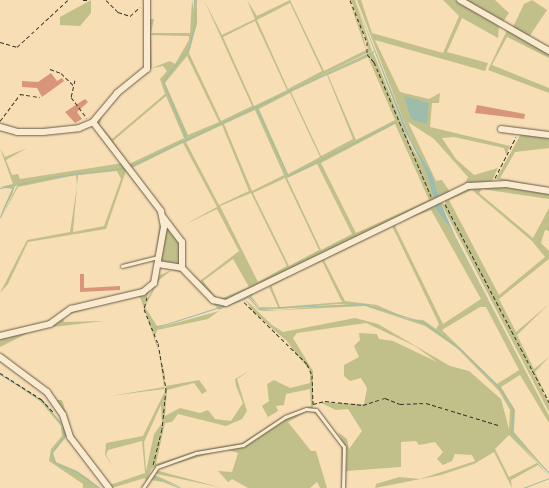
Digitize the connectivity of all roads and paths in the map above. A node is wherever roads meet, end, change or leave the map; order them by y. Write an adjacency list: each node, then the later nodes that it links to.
1 (68, 0): 8 (path)
2 (84, 0): 3 (path)
3 (86, 0)
4 (106, 0): 7 (path)
5 (350, 0): 23 (path)
6 (460, 0): 9 (street)
7 (147, 1): 15 (street)
8 (0, 42)
9 (549, 51)
10 (50, 69): 12 (path)
11 (75, 80): 12 (path)
12 (74, 87): 15 (path)
13 (40, 96): 14 (path)
14 (0, 121)
15 (93, 122): 16 (street); 24 (street)
16 (0, 127)
17 (501, 129): 18 (street)
18 (517, 131): 19 (street); 20 (path)
19 (549, 135)
20 (493, 184): 21 (street); 22 (street)
21 (549, 191)
22 (442, 198): 23 (street); 34 (path)
23 (433, 202): 30 (street)
24 (163, 217): 25 (street); 28 (street)
25 (160, 254): 26 (street); 27 (lane)
26 (158, 264): 28 (street); 29 (street)
27 (122, 266)
28 (182, 268): 30 (street)
29 (152, 287): 31 (street); 39 (path)
30 (240, 297): 35 (path)
31 (0, 336)
32 (0, 357): 40 (street)
33 (0, 373): 37 (path)
34 (549, 402)
35 (313, 404): 36 (path); 38 (path)
36 (314, 410): 39 (lane); 42 (lane)
37 (59, 419)
38 (502, 426)
39 (152, 470): 41 (lane)
40 (109, 488)
41 (143, 488)
42 (343, 488)

